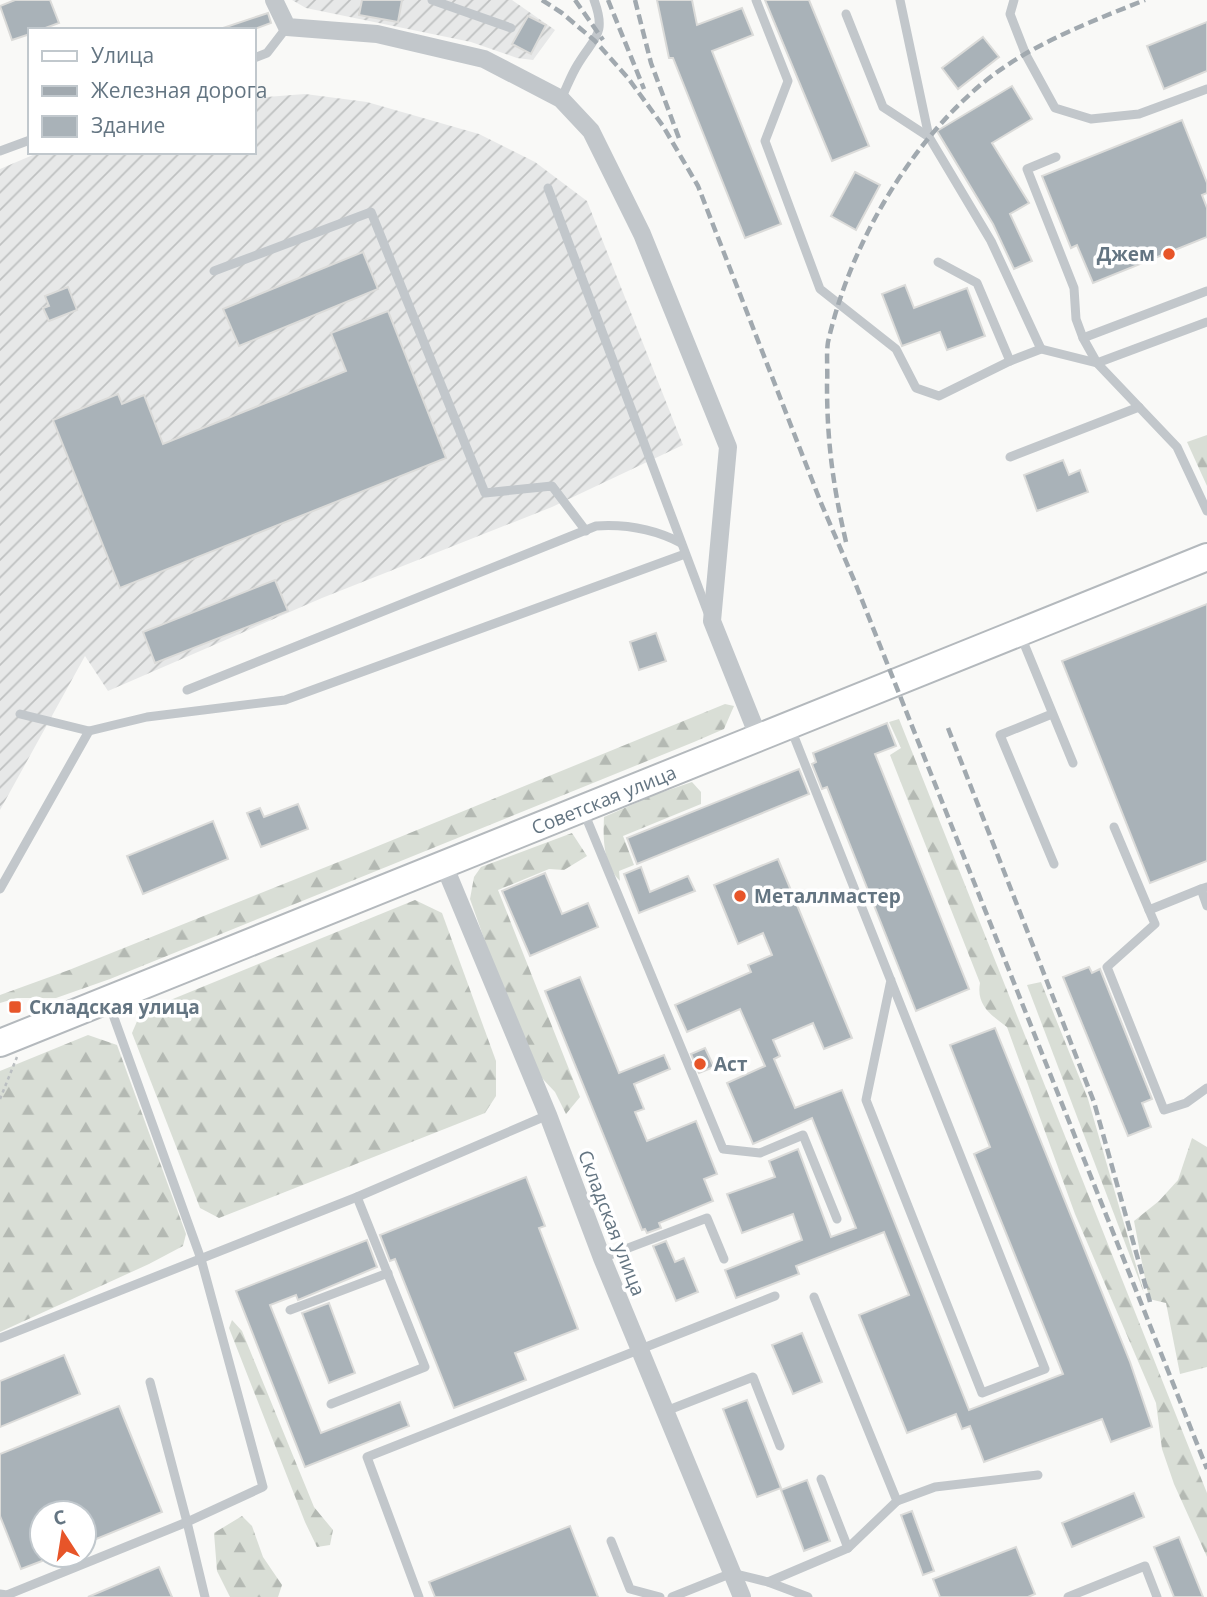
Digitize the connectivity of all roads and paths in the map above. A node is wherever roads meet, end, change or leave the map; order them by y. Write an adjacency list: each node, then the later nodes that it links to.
1 (274, 0): 8 (street)
2 (432, 0): 9 (lane)
3 (594, 0): 12 (lane)
4 (756, 0): 24 (lane)
5 (900, 0): 13 (lane)
6 (1014, 0): 11 (lane)
7 (846, 14): 13 (lane)
8 (287, 27): 10 (lane); 12 (street)
9 (511, 28)
10 (256, 57)
11 (1207, 89)
12 (561, 99): 33 (street)
13 (929, 137): 23 (lane)
14 (28, 141): 15 (lane)
15 (0, 150)
16 (1056, 157): 22 (lane)
17 (548, 188): 30 (lane)
18 (938, 262): 24 (lane)
19 (214, 271): 29 (lane)
20 (1207, 291): 22 (lane)
21 (1207, 322): 25 (lane)
22 (1083, 338): 25 (lane)
23 (1041, 349): 24 (lane); 25 (lane)
24 (1010, 360)
25 (1097, 363): 26 (lane)
26 (1139, 407): 27 (lane); 28 (lane)
27 (1010, 457)
28 (1207, 512)
29 (586, 531): 30 (lane); 35 (lane)
30 (681, 543): 31 (lane)
31 (685, 554): 33 (lane); 39 (lane)
32 (1207, 557): 34 (main road, Советская улица)
33 (712, 621): 40 (street)
34 (1019, 632): 37 (lane); 38 (main road, Советская улица)
35 (187, 690)
36 (20, 714): 39 (lane)
37 (1052, 714): 41 (lane); 44 (lane)
38 (789, 724): 40 (main road, Советская улица); 50 (lane)
39 (89, 731): 47 (lane)
40 (758, 736): 42 (main road, Советская улица)
41 (1073, 763)
42 (582, 808): 45 (main road, Советская улица); 57 (lane)
43 (1114, 827): 49 (lane)
44 (1054, 864)
45 (444, 865): 51 (main road, Советская улица); 55 (street, Складская улица)
46 (1204, 888): 48 (lane); 49 (lane)
47 (0, 889)
48 (1207, 906)
49 (1149, 910): 53 (lane)
50 (891, 980): 50 (lane)
51 (108, 999): 52 (main road, Советская улица); 59 (lane)
52 (10, 1047): 54 (path)
53 (1207, 1088)
54 (0, 1099)
55 (548, 1115): 56 (lane); 58 (street, Складская улица)
56 (358, 1197): 59 (lane); 61 (lane)
57 (837, 1219)
58 (602, 1258): 60 (lane); 66 (street, Складская улица)
59 (201, 1259): 65 (lane); 74 (lane)
60 (724, 1259)
61 (387, 1273): 64 (lane); 68 (lane)
62 (775, 1296): 66 (lane)
63 (814, 1297): 73 (lane)
64 (290, 1310)
65 (0, 1338)
66 (640, 1350): 69 (street, Складская улица); 81 (lane)
67 (150, 1382): 74 (lane)
68 (331, 1404)
69 (666, 1411): 70 (lane); 77 (street, Складская улица)
70 (780, 1446)
71 (1038, 1475): 73 (lane)
72 (821, 1479): 76 (lane)
73 (897, 1501): 76 (lane)
74 (187, 1522): 79 (lane); 80 (lane)
75 (611, 1541): 82 (lane)
76 (848, 1548): 78 (lane)
77 (732, 1573): 78 (lane); 83 (lane); 84 (street, Складская улица)
78 (768, 1582): 85 (lane)
79 (5, 1595)
80 (205, 1597)
81 (419, 1597)
82 (660, 1597)
83 (672, 1597)
84 (742, 1597)
85 (808, 1597)
86 (1068, 1597): 87 (lane)
87 (1157, 1597)

